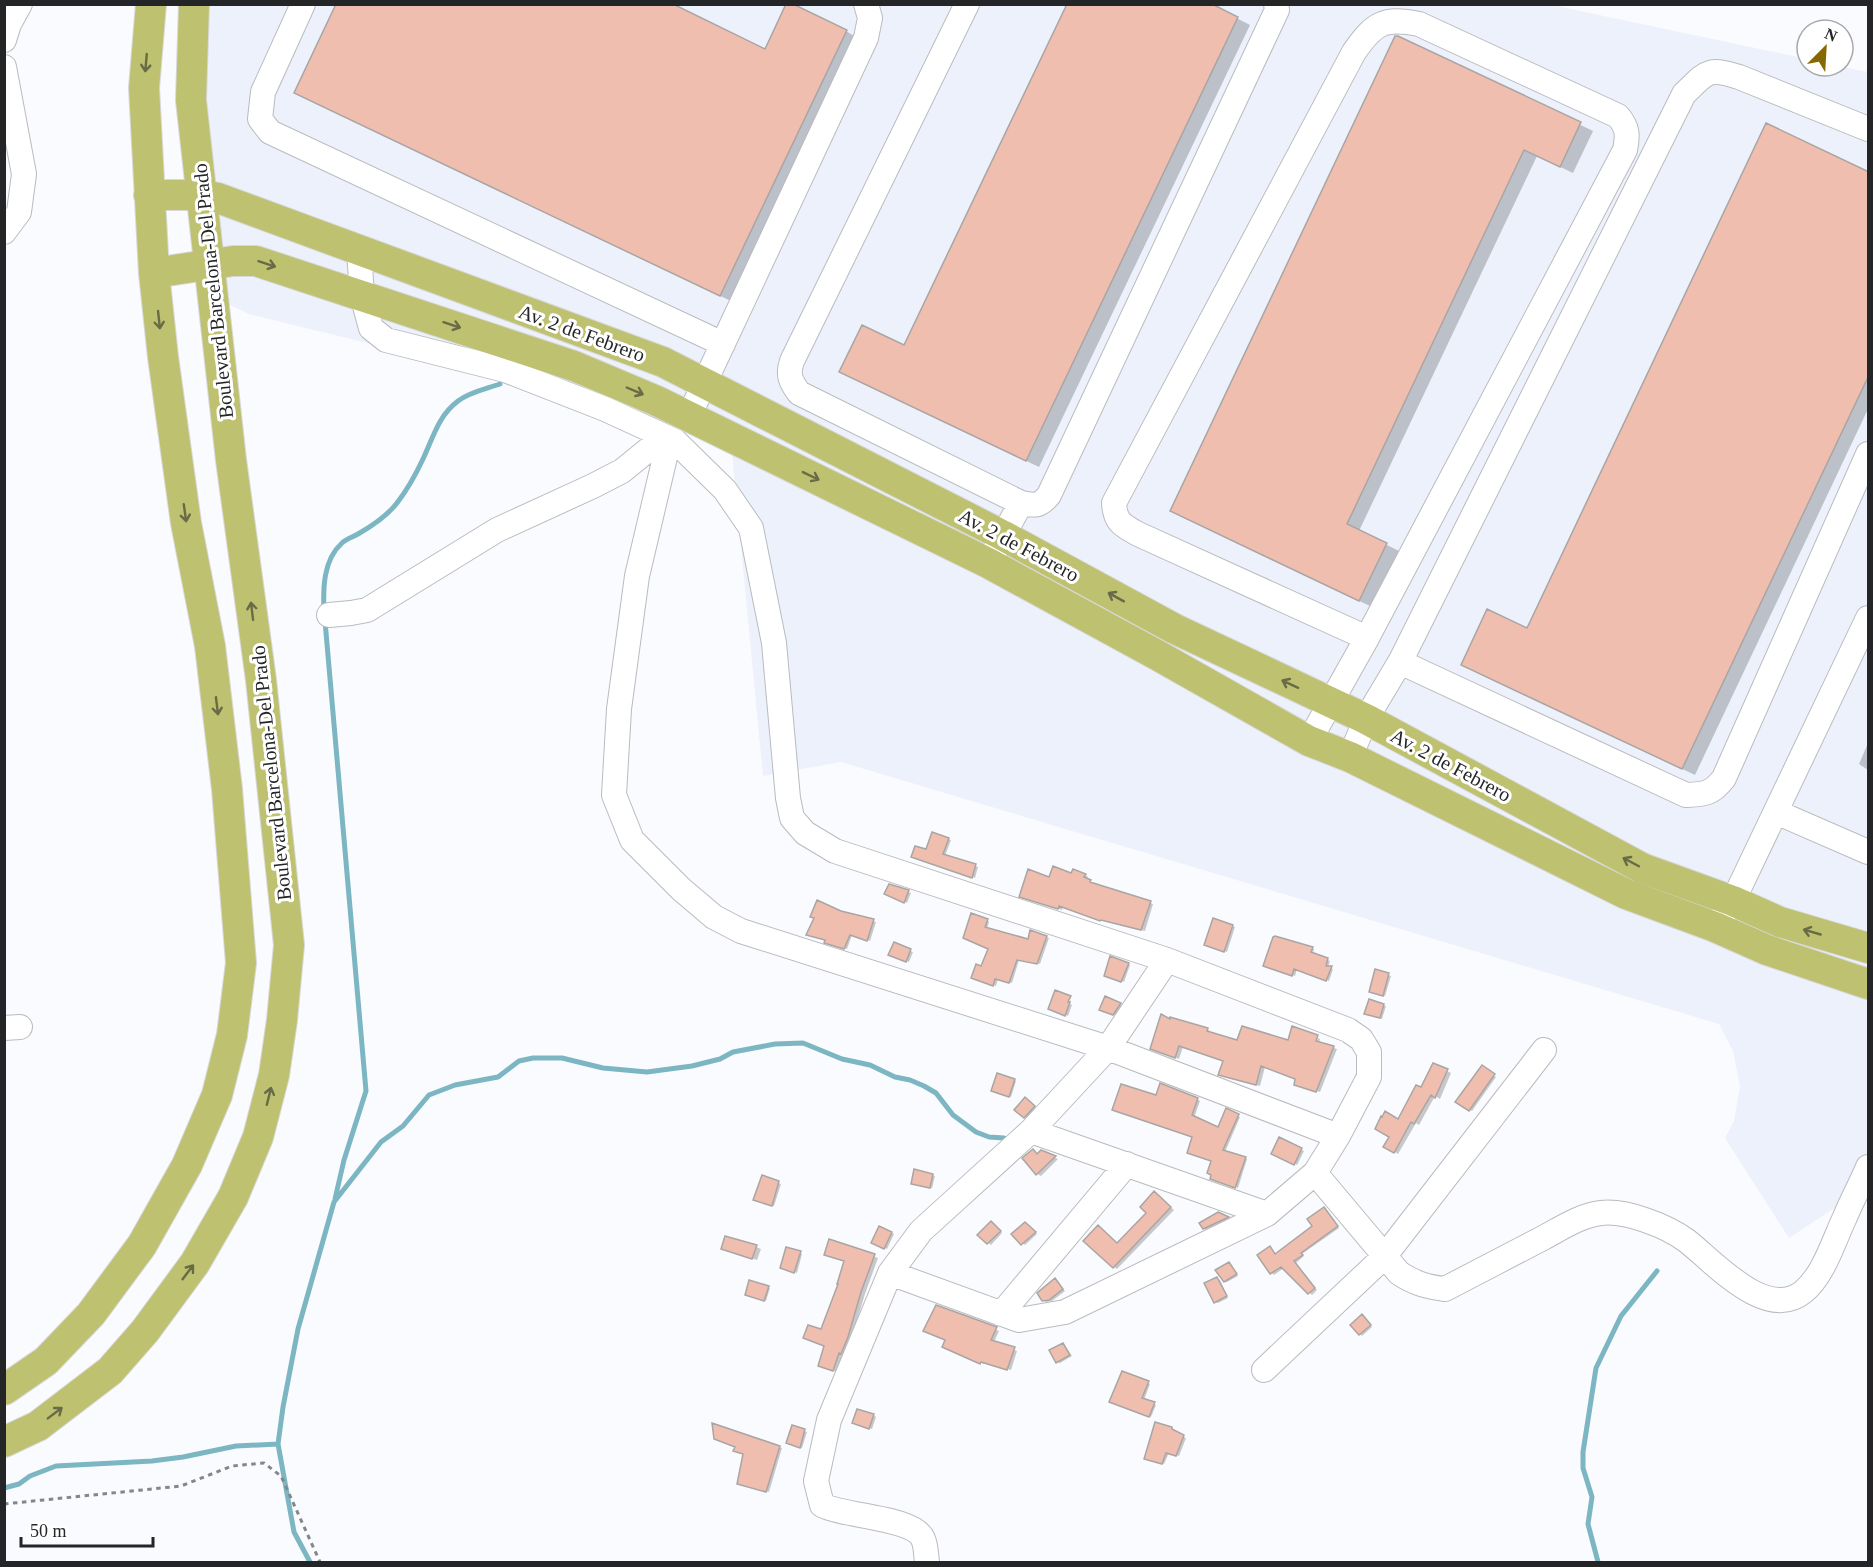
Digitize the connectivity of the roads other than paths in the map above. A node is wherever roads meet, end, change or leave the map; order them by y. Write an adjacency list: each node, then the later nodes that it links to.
1 (20, 4): 8 (street)
2 (151, 4): 11 (main road, one-way to 11)
3 (194, 4): 12 (main road, Boulevard Barcelona-Del Prado)
4 (303, 4): 18 (street)
5 (866, 4): 18 (street)
6 (967, 4): 22 (street)
7 (1276, 4): 22 (street)
8 (4, 40)
9 (4, 67): 13 (street)
10 (1869, 129): 28 (street)
11 (149, 195): 12 (main road, Av. 2 de Febrero); 16 (main road)
12 (202, 195): 14 (main road, Av. 2 de Febrero); 15 (main road, Boulevard Barcelona-Del Prado)
13 (4, 232)
14 (359, 252): 17 (street); 19 (main road, Av. 2 de Febrero)
15 (209, 265): 16 (main road, Av. 2 de Febrero); 17 (main road, Av. 2 de Febrero, one-way to 17); 53 (main road, Boulevard Barcelona-Del Prado, one-way to 15)
16 (154, 273): 52 (main road, one-way to 52)
17 (362, 295): 20 (main road, Av. 2 de Febrero, one-way to 20); 38 (street)
18 (723, 344): 19 (street)
19 (703, 382): 20 (street); 23 (main road, Av. 2 de Febrero)
20 (689, 416): 24 (main road, Av. 2 de Febrero, one-way to 24)
21 (1869, 454): 28 (street)
22 (1021, 503): 23 (street)
23 (1002, 535): 24 (street); 29 (main road, Av. 2 de Febrero, one-way to 23)
24 (988, 563): 31 (main road, Av. 2 de Febrero)
25 (329, 615): 40 (street)
26 (1869, 618): 33 (street)
27 (1367, 638): 27 (street); 29 (street)
28 (1400, 662): 30 (street)
29 (1330, 703): 30 (main road, Av. 2 de Febrero); 31 (street)
30 (1366, 719): 32 (street); 35 (main road, Av. 2 de Febrero, one-way to 30)
31 (1309, 741): 32 (main road, Av. 2 de Febrero)
32 (1350, 757): 36 (main road, Av. 2 de Febrero)
33 (1776, 812): 34 (street); 35 (street)
34 (1869, 852)
35 (1733, 901): 36 (street); 37 (main road, Av. 2 de Febrero, one-way to 35)
36 (1714, 927): 39 (main road, Av. 2 de Febrero)
37 (1869, 948)
38 (1167, 960): 40 (street); 43 (street)
39 (1869, 984)
40 (1108, 1048): 42 (street); 43 (street)
41 (1544, 1050): 48 (street)
42 (1030, 1131): 44 (street); 49 (street)
43 (1338, 1136): 46 (street)
44 (1127, 1164): 47 (street); 50 (street)
45 (1869, 1167): 48 (street)
46 (1315, 1173): 47 (street); 48 (street)
47 (1267, 1214): 50 (street)
48 (1384, 1257): 51 (street)
49 (890, 1273): 50 (street); 54 (street)
50 (1001, 1314)
51 (1264, 1370)
52 (4, 1390)
53 (4, 1442)
54 (927, 1563)

